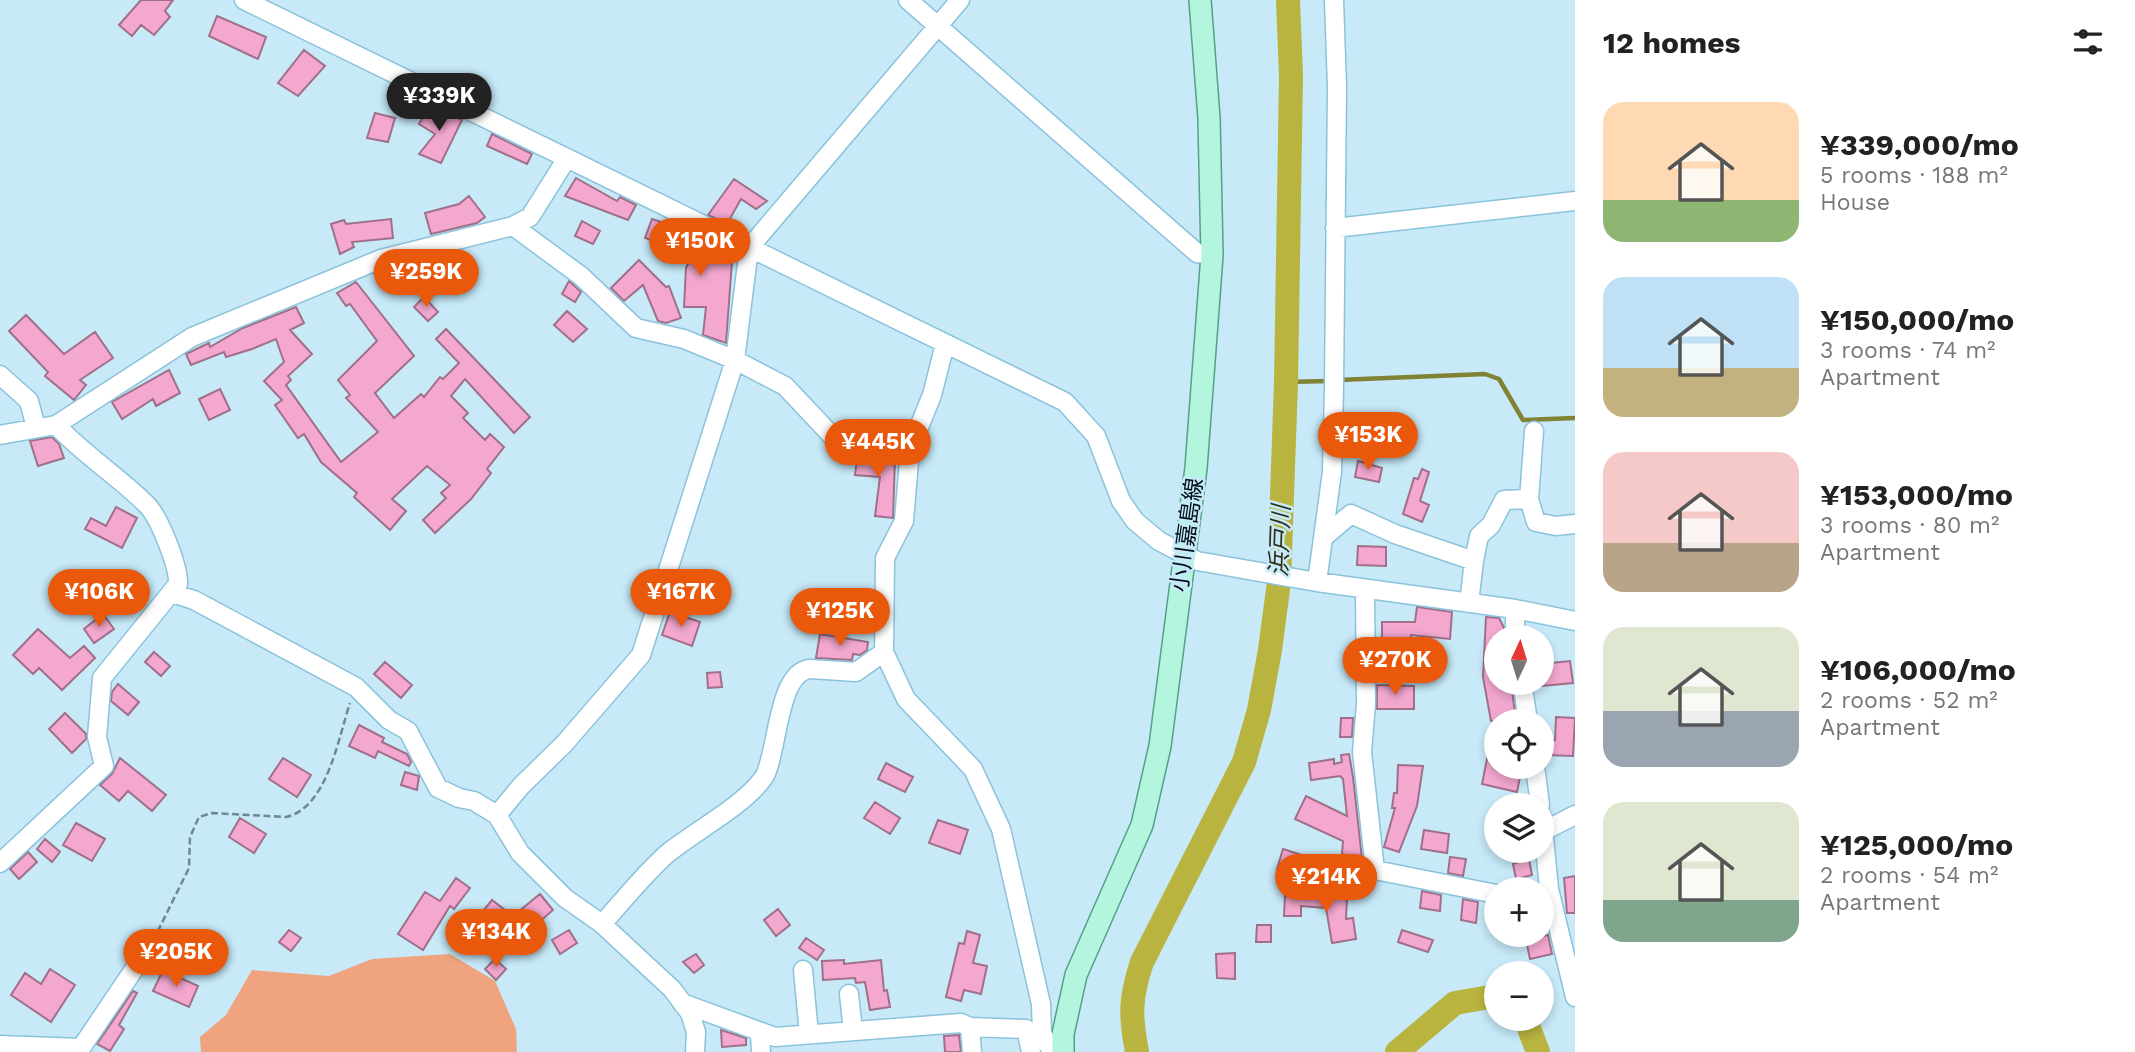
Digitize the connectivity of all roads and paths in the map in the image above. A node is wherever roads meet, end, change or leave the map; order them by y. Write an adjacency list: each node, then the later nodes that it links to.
1 (244, 0): 7 (street)
2 (908, 0): 6 (street)
3 (960, 0): 6 (street)
4 (1200, 0): 12 (main road, 小川嘉島線)
5 (1334, 0): 10 (street)
6 (937, 25): 11 (street); 12 (street)
7 (567, 158): 9 (street); 11 (street)
8 (1575, 201): 10 (street)
9 (513, 226): 14 (street); 16 (street)
10 (1335, 228): 23 (street)
11 (749, 248): 13 (street); 14 (street)
12 (1212, 255): 24 (main road, 小川嘉島線)
13 (944, 344): 20 (street); 24 (street)
14 (735, 360): 20 (street); 35 (street)
15 (0, 375): 17 (street)
16 (57, 425): 17 (street); 28 (street)
17 (36, 428): 19 (street)
18 (1534, 431): 21 (street)
19 (0, 435)
20 (910, 449): 33 (street)
21 (1529, 499): 22 (street); 25 (street)
22 (1575, 524)
23 (1323, 538): 25 (street); 26 (street)
24 (1184, 555): 26 (street); 52 (main road, 小川嘉島線)
25 (1474, 561): 29 (street)
26 (1313, 581): 27 (street)
27 (1365, 589): 29 (street); 39 (street)
28 (172, 593): 34 (street); 38 (street)
29 (1469, 603): 30 (street)
30 (1514, 609): 31 (street); 32 (street)
31 (1575, 621)
32 (1515, 625)
33 (884, 652): 41 (street); 52 (street)
34 (356, 687): 35 (street); 42 (path)
35 (497, 815): 41 (street)
36 (1575, 815): 37 (street)
37 (1554, 821)
38 (0, 863)
39 (1484, 892)
40 (1554, 921): 45 (street)
41 (602, 924): 46 (street)
42 (145, 953): 51 (street)
43 (803, 970): 50 (street)
44 (849, 993): 48 (street)
45 (1575, 997)
46 (682, 1003): 49 (street); 53 (street)
47 (970, 1027): 48 (street); 52 (street); 55 (street)
48 (853, 1031): 50 (street)
49 (760, 1032): 50 (street); 54 (street)
50 (809, 1034)
51 (0, 1045)
52 (1051, 1049)
53 (695, 1052)
54 (761, 1052)
55 (972, 1052)

